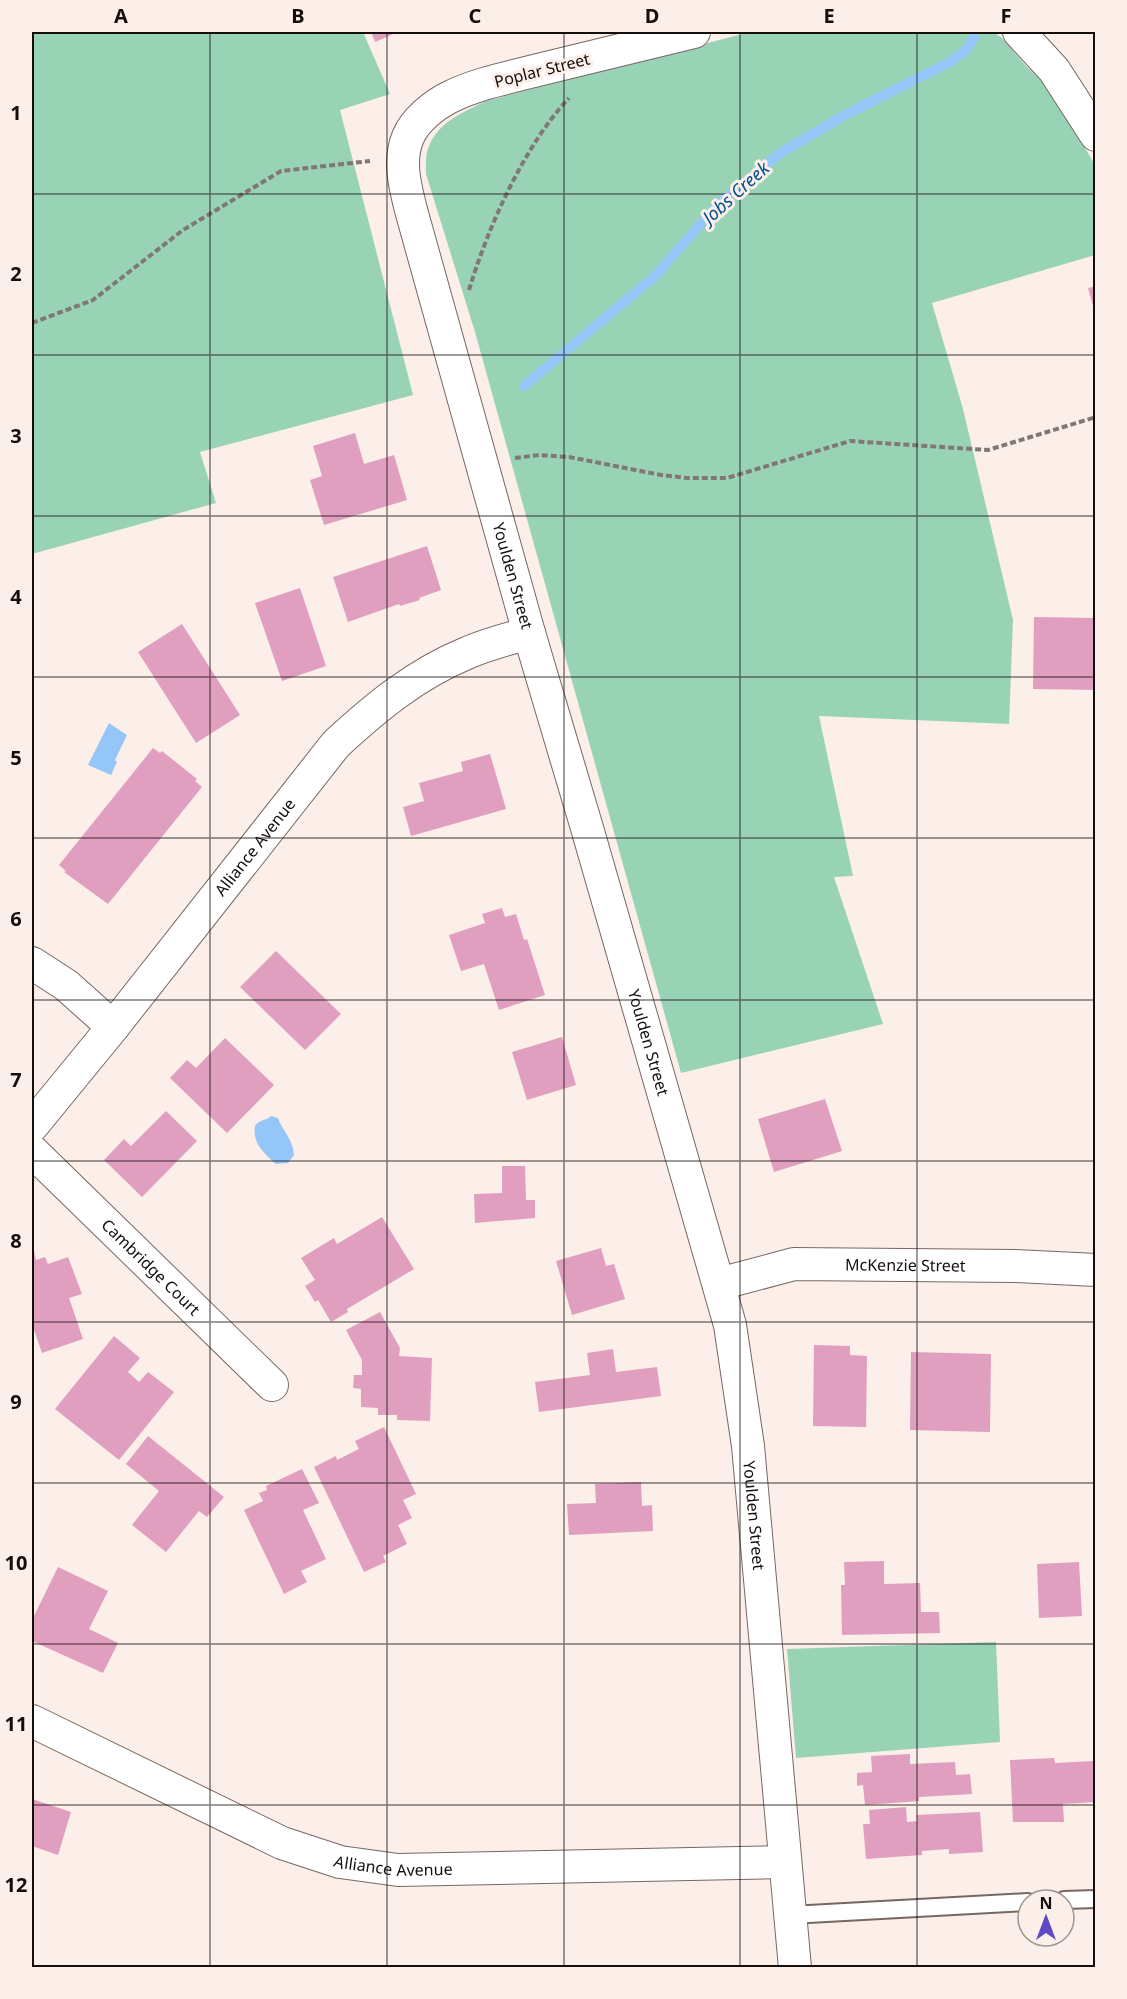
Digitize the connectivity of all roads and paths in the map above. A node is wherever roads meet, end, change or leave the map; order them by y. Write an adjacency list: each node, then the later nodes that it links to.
1 (694, 32): 5 (street, Poplar Street)
2 (1019, 32): 4 (street)
3 (574, 92): 6 (path)
4 (1095, 135)
5 (405, 147): 7 (path); 9 (street, Youlden Street)
6 (468, 292)
7 (32, 323)
8 (1095, 417): 9 (path)
9 (482, 467): 10 (street, Youlden Street)
10 (529, 633): 12 (street, Alliance Avenue); 16 (street, Youlden Street)
11 (32, 963): 12 (street)
12 (113, 1027): 13 (street, Alliance Avenue)
13 (32, 1126)
14 (32, 1151): 17 (street, Cambridge Court)
15 (1095, 1270): 16 (street, McKenzie Street)
16 (719, 1284): 19 (street, Youlden Street)
17 (272, 1385)
18 (32, 1721): 19 (street, Alliance Avenue)
19 (785, 1862): 23 (street, Youlden Street)
20 (1095, 1899): 21 (lane)
21 (1076, 1900)
22 (1016, 1903): 23 (lane)
23 (790, 1915): 24 (street, Youlden Street)
24 (795, 1968)

